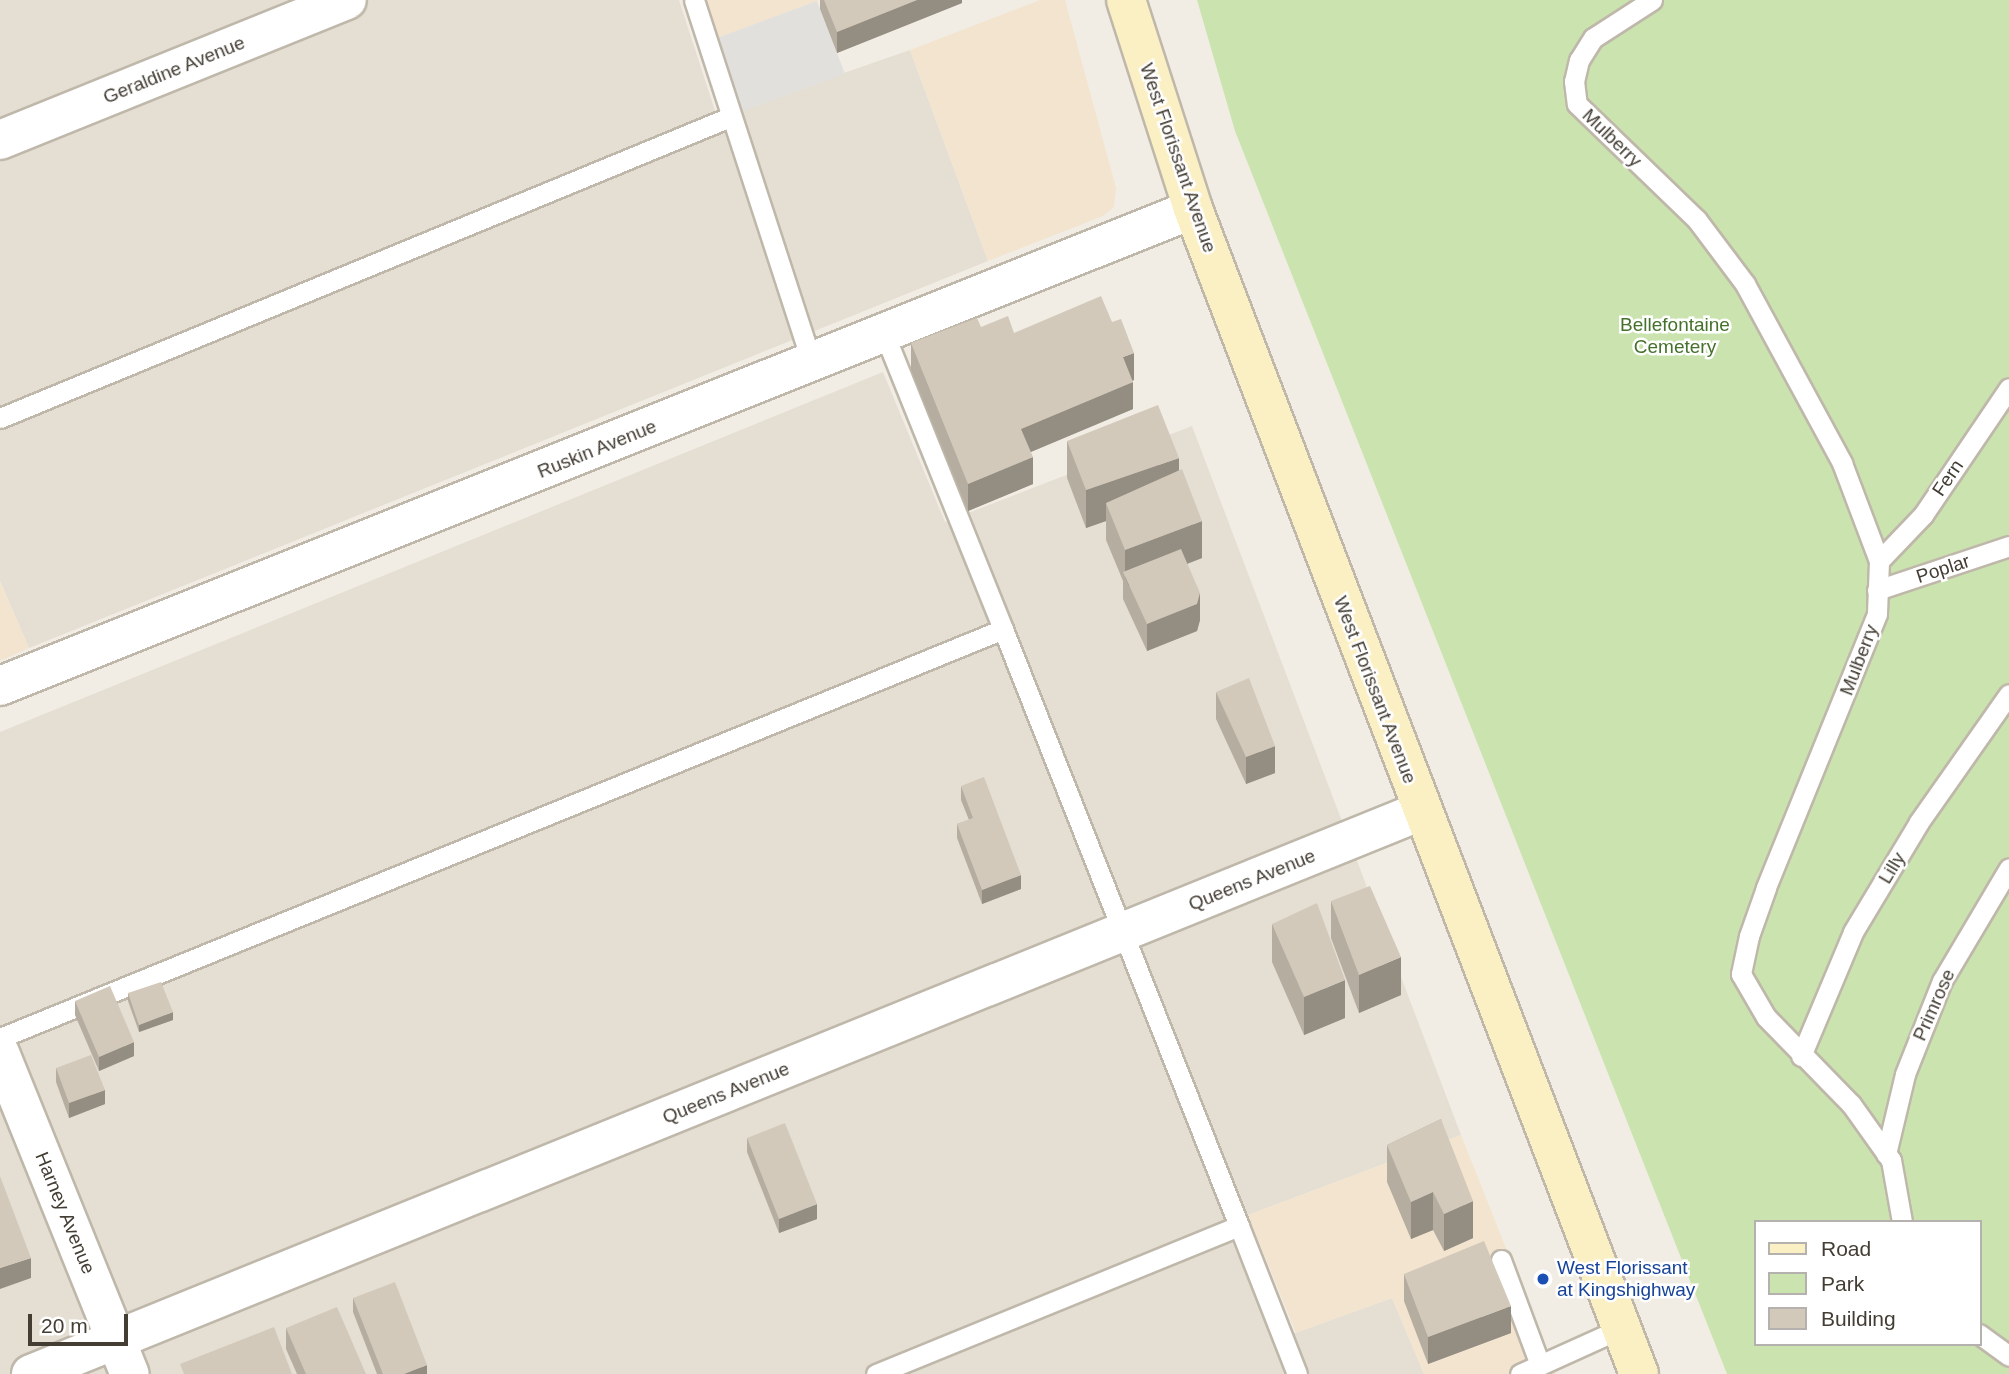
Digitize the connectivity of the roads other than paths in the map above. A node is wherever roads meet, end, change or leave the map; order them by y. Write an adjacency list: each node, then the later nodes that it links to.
1 (347, 0): 6 (street, Geraldine Avenue)
2 (694, 0): 5 (lane)
3 (1126, 0): 7 (main road, West Florissant Avenue)
4 (1651, 0): 13 (lane, Mulberry)
5 (730, 117): 9 (lane); 11 (lane)
6 (0, 140)
7 (1193, 209): 8 (street, Ruskin Avenue); 18 (main road, West Florissant Avenue)
8 (884, 333): 9 (street, Ruskin Avenue); 15 (lane)
9 (812, 363): 16 (street, Ruskin Avenue)
10 (2009, 388): 13 (lane, Fern)
11 (0, 418)
12 (2009, 546): 14 (lane, Poplar)
13 (1879, 561): 14 (lane, Mulberry)
14 (1877, 590): 23 (lane, Mulberry)
15 (1003, 629): 20 (lane); 21 (lane)
16 (0, 686)
17 (2009, 694): 23 (lane, Lilly)
18 (1421, 811): 20 (street, Queens Avenue); 28 (main road, West Florissant Avenue)
19 (2009, 868): 24 (lane, Primrose)
20 (1124, 933): 26 (lane); 31 (street, Queens Avenue)
21 (0, 1038)
22 (0, 1053): 31 (street, Harney Avenue)
23 (1801, 1056): 24 (lane, Mulberry)
24 (1886, 1154): 25 (lane, Mulberry)
25 (1902, 1220)
26 (1239, 1226): 34 (lane); 35 (lane)
27 (1501, 1260): 32 (lane)
28 (1622, 1328): 32 (lane); 37 (main road, West Florissant Avenue)
29 (1981, 1335): 30 (lane)
30 (2009, 1356)
31 (123, 1357): 33 (street, Queens Avenue)
32 (1540, 1365): 36 (lane)
33 (31, 1374)
34 (876, 1374)
35 (1297, 1374)
36 (1520, 1374)
37 (1639, 1374)

